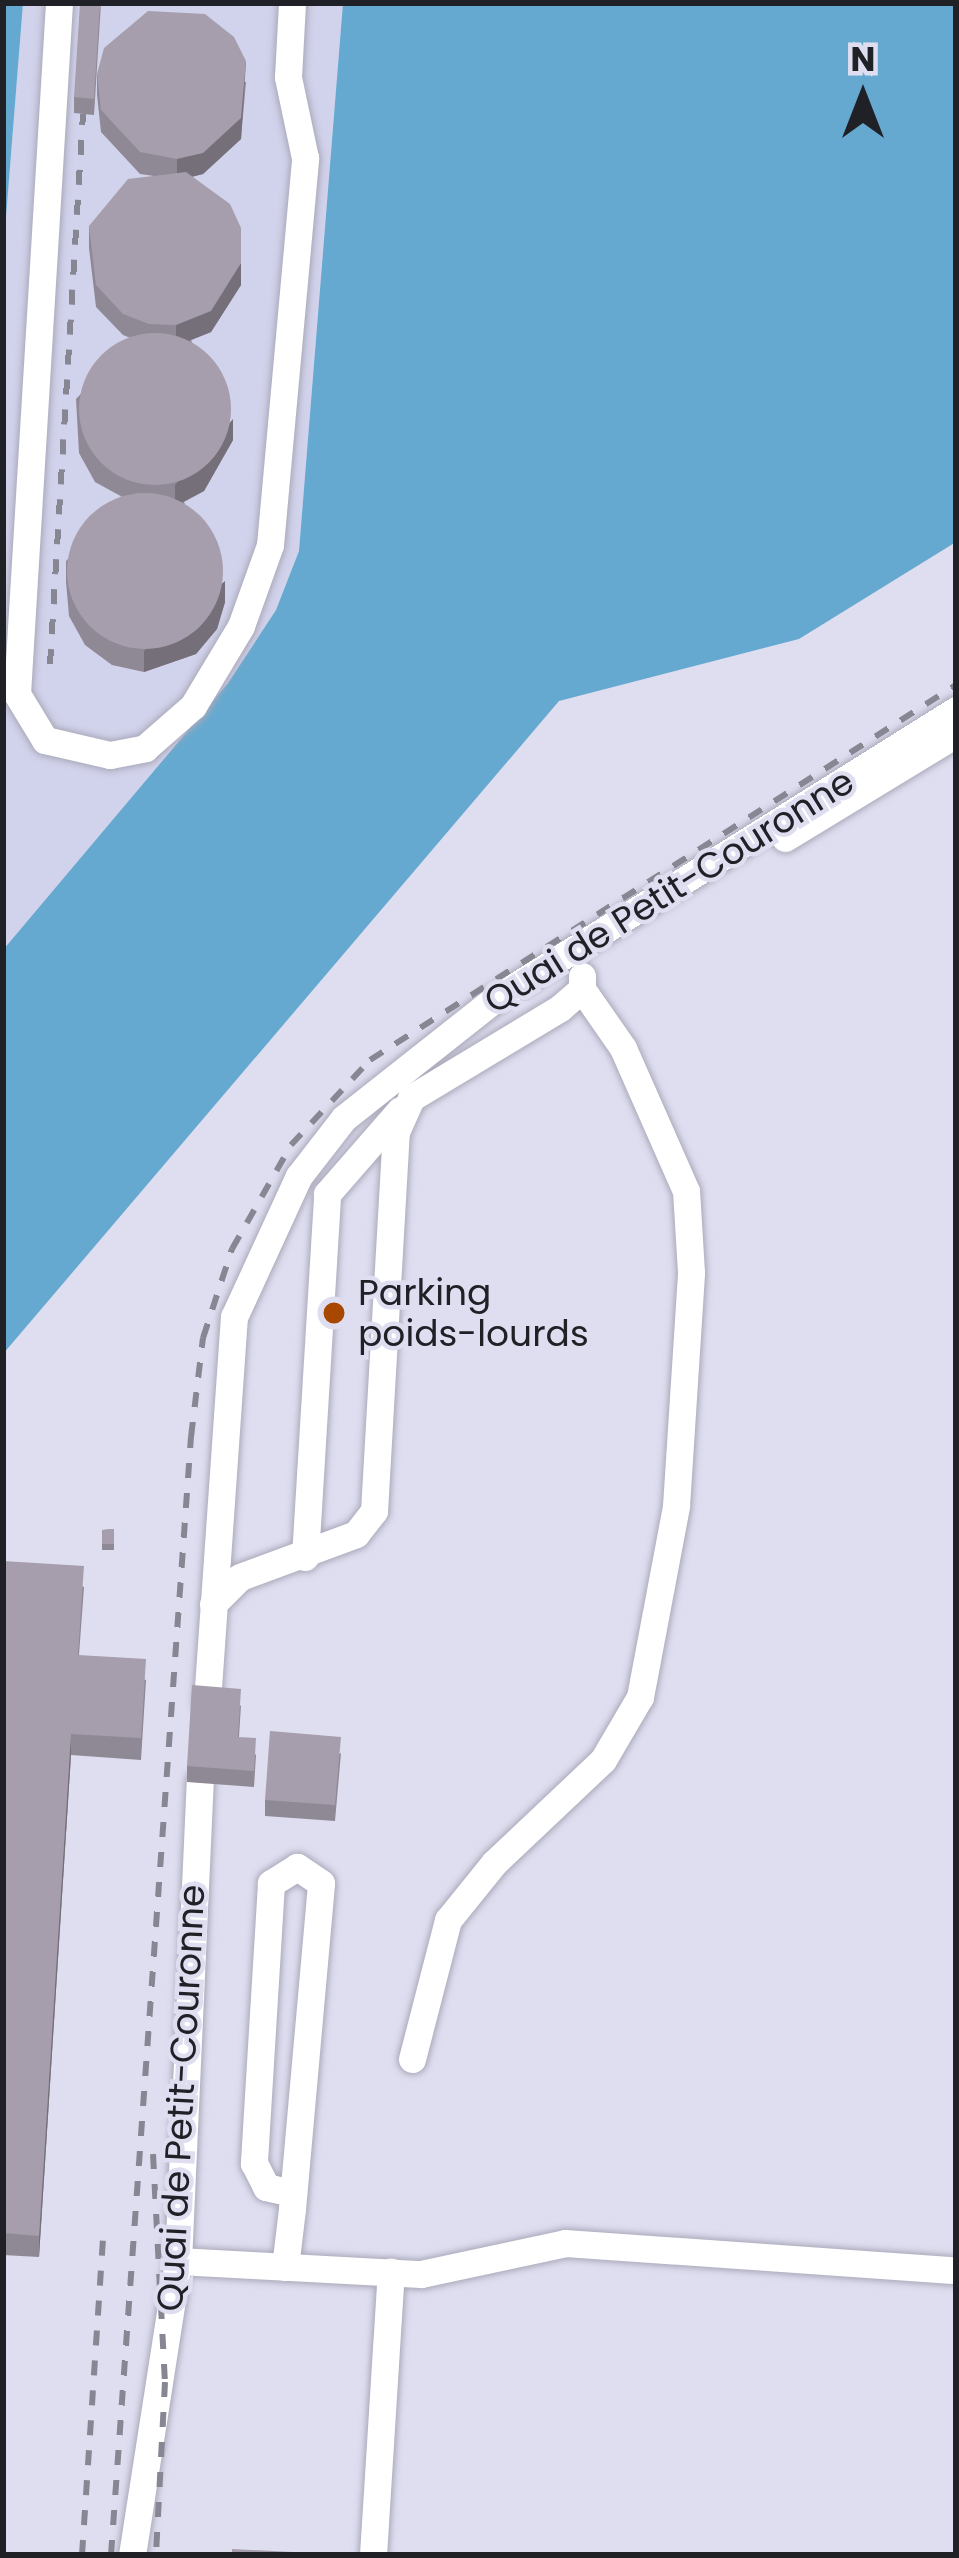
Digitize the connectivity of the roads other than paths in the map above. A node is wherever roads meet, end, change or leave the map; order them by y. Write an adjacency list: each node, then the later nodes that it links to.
1 (59, 3): 2 (street)
2 (292, 3)
3 (956, 710): 5 (street, Quai de Petit-Couronne)
4 (956, 734): 5 (street, Quai de Petit-Couronne)
5 (580, 968): 6 (street); 8 (street, Quai de Petit-Couronne); 11 (street)
6 (411, 1098): 7 (street); 7 (street)
7 (305, 1556): 8 (street)
8 (213, 1604): 9 (street, Quai de Petit-Couronne)
9 (207, 1702)
10 (200, 1783): 13 (street, Quai de Petit-Couronne)
11 (412, 2059)
12 (293, 2193): 12 (street); 14 (street)
13 (178, 2260): 14 (street); 18 (street, Quai de Petit-Couronne)
14 (285, 2267): 16 (street)
15 (956, 2270): 16 (street)
16 (392, 2272): 17 (street)
17 (374, 2553)
18 (132, 2555)

